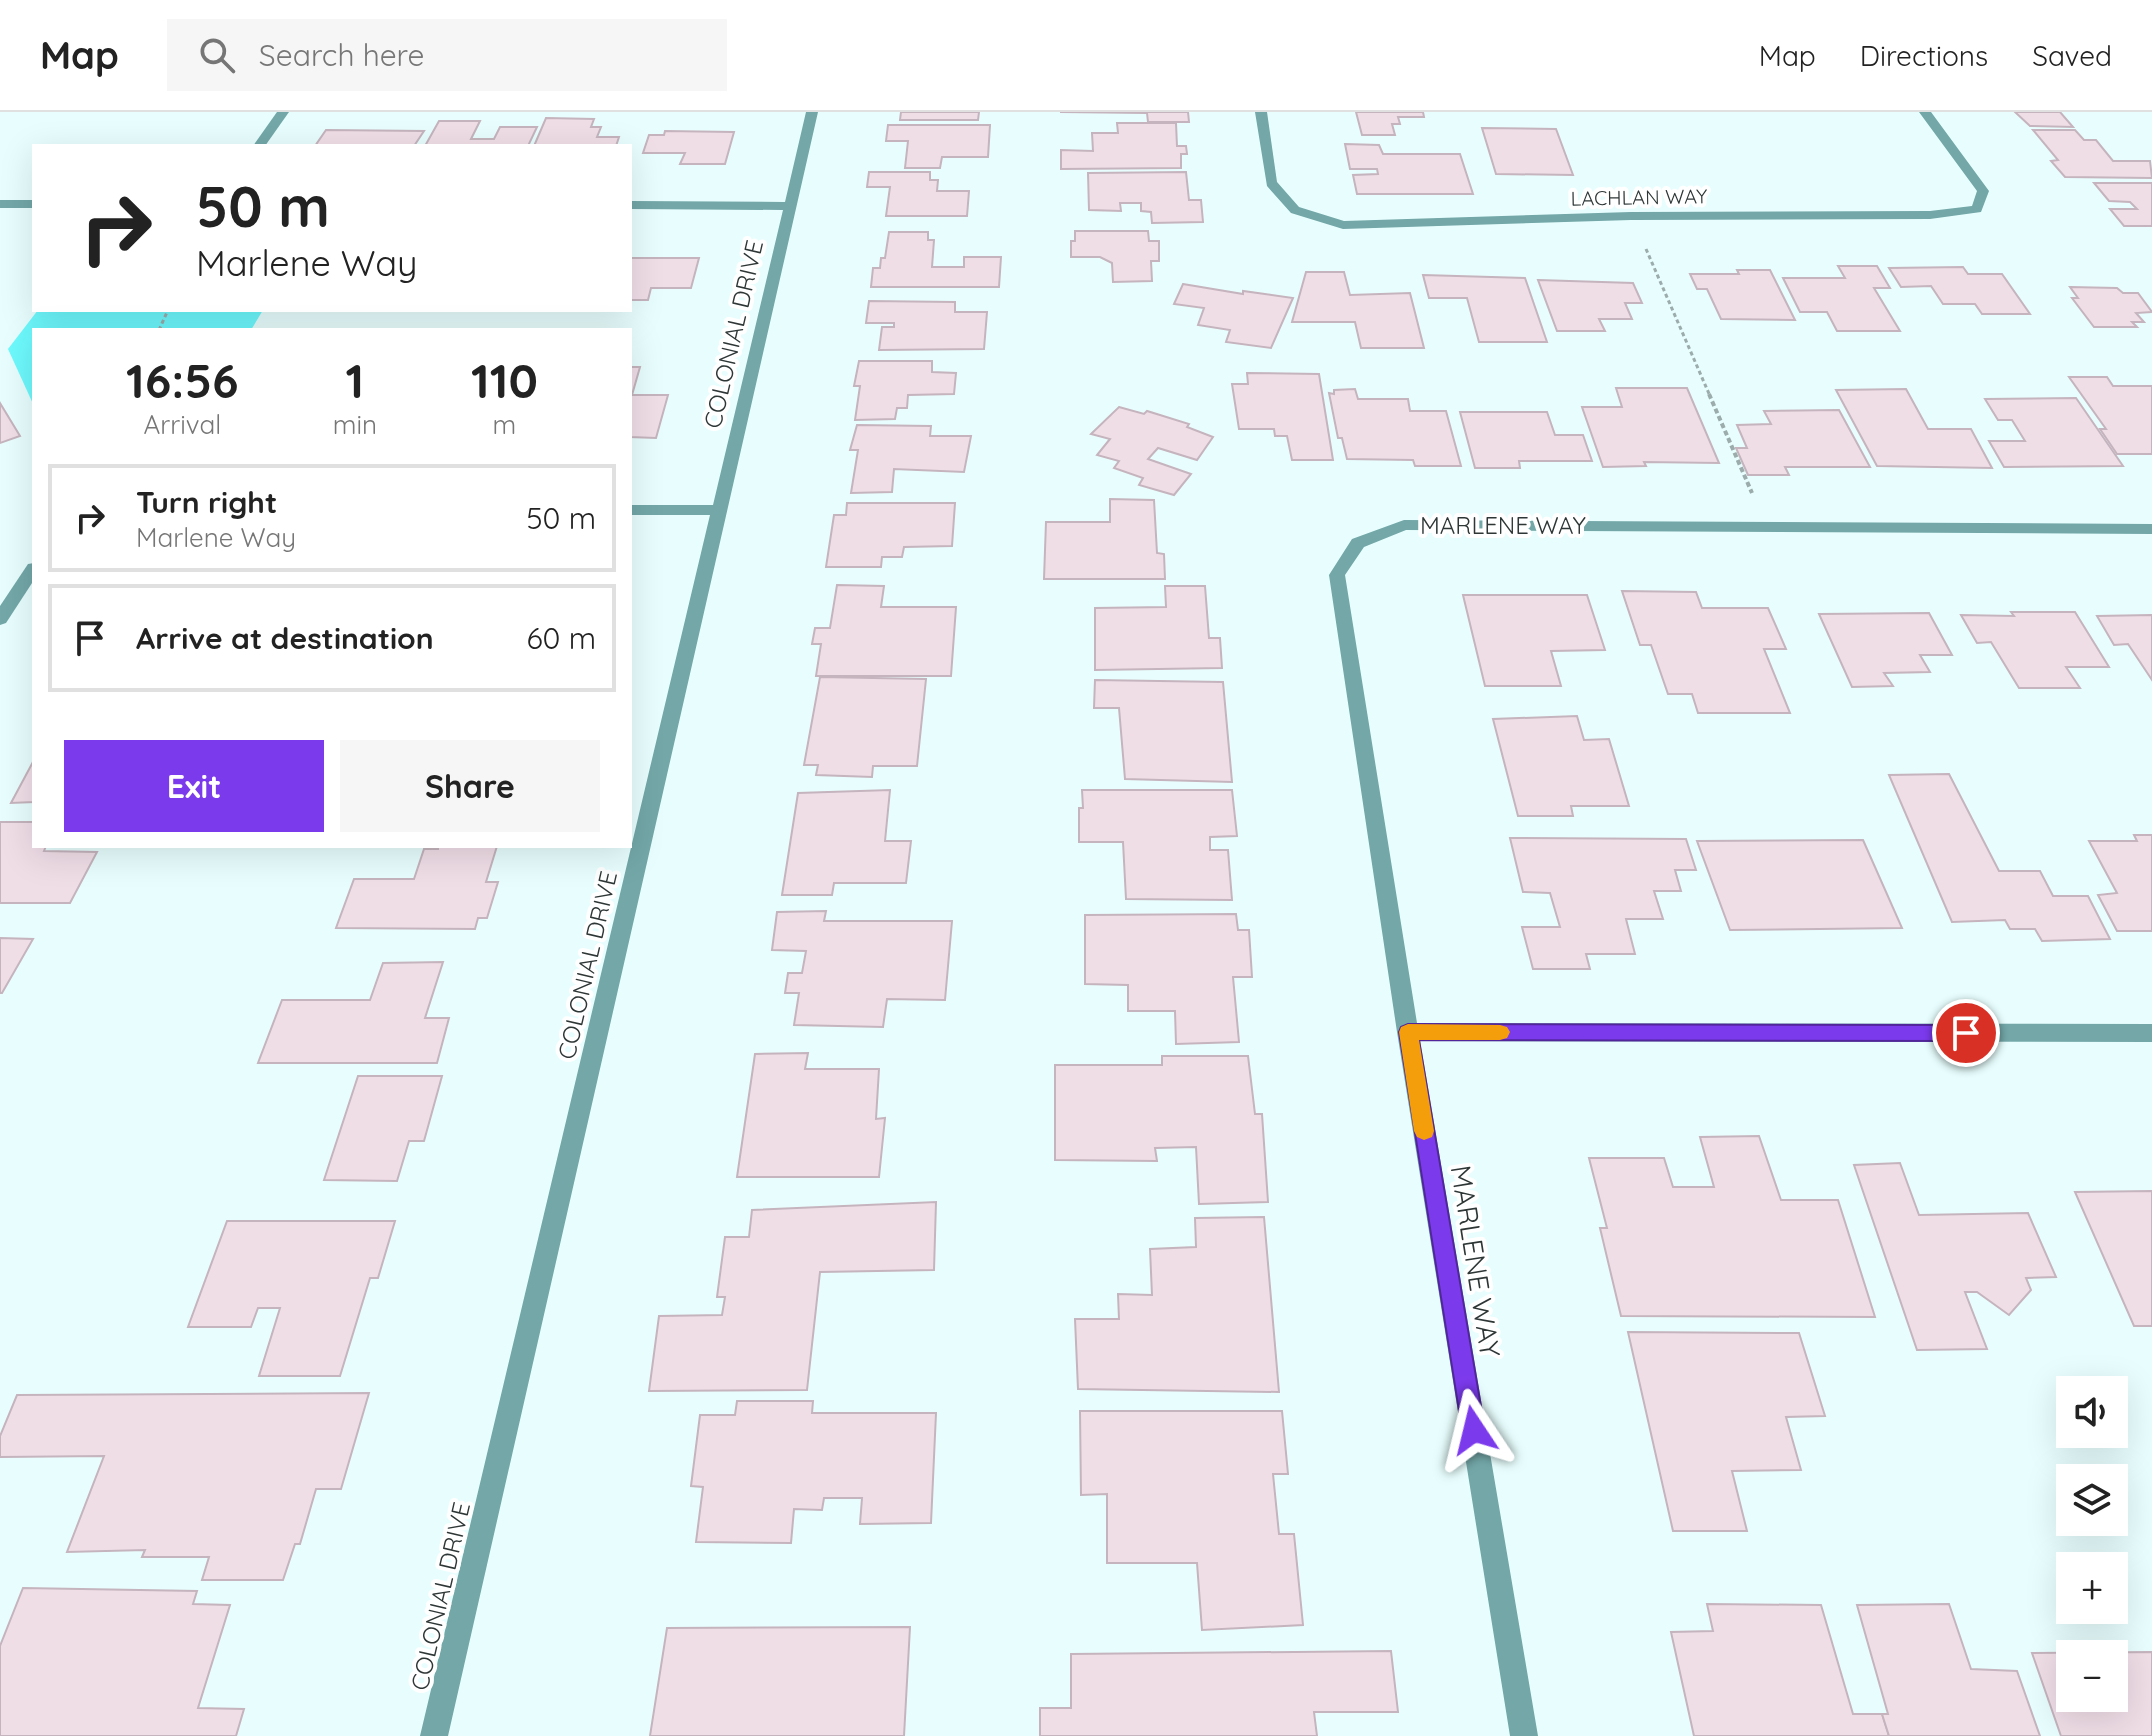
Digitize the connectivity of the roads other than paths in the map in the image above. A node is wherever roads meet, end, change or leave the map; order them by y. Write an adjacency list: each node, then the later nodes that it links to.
1 (283, 112): 5 (street)
2 (812, 112): 9 (street, COLONIAL DRIVE)
3 (1261, 112): 4 (street, LACHLAN WAY)
4 (1925, 112)
5 (260, 144)
6 (0, 204): 7 (street)
7 (32, 204)
8 (632, 205): 9 (street)
9 (788, 206): 11 (street, COLONIAL DRIVE)
10 (632, 510): 11 (street)
11 (719, 510): 17 (street, COLONIAL DRIVE)
12 (2152, 529): 15 (street, MARLENE WAY)
13 (32, 571): 14 (street)
14 (0, 619)
15 (1408, 1032): 16 (street); 18 (street, MARLENE WAY)
16 (2152, 1033)
17 (434, 1736)
18 (1524, 1736)

